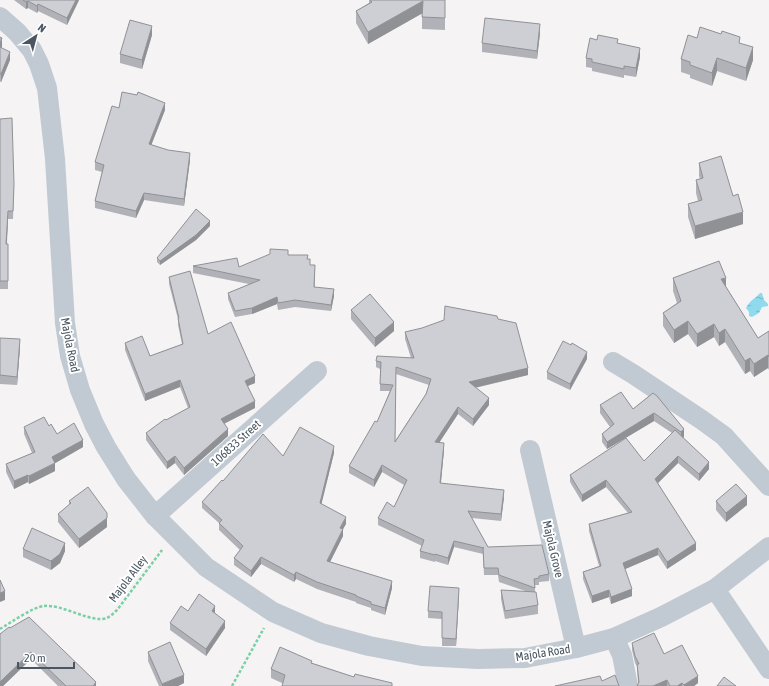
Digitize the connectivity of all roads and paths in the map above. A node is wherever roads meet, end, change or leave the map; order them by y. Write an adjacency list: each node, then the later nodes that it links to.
1 (0, 17): 6 (street, Majola Road)
2 (613, 362): 5 (street)
3 (317, 371): 6 (street, 106833 Street)
4 (530, 450): 13 (street, Majola Grove)
5 (769, 486)
6 (155, 516): 7 (street, Majola Road)
7 (174, 535): 10 (street, Majola Road); 11 (path, Majola Alley)
8 (769, 547): 9 (street, Majola Road)
9 (715, 589): 12 (street, Majola Road); 14 (street)
10 (273, 612): 13 (street, Majola Road); 15 (path)
11 (0, 629)
12 (614, 638): 13 (street, Majola Road); 16 (street)
13 (576, 648)
14 (769, 669)
15 (232, 686)
16 (628, 686)

